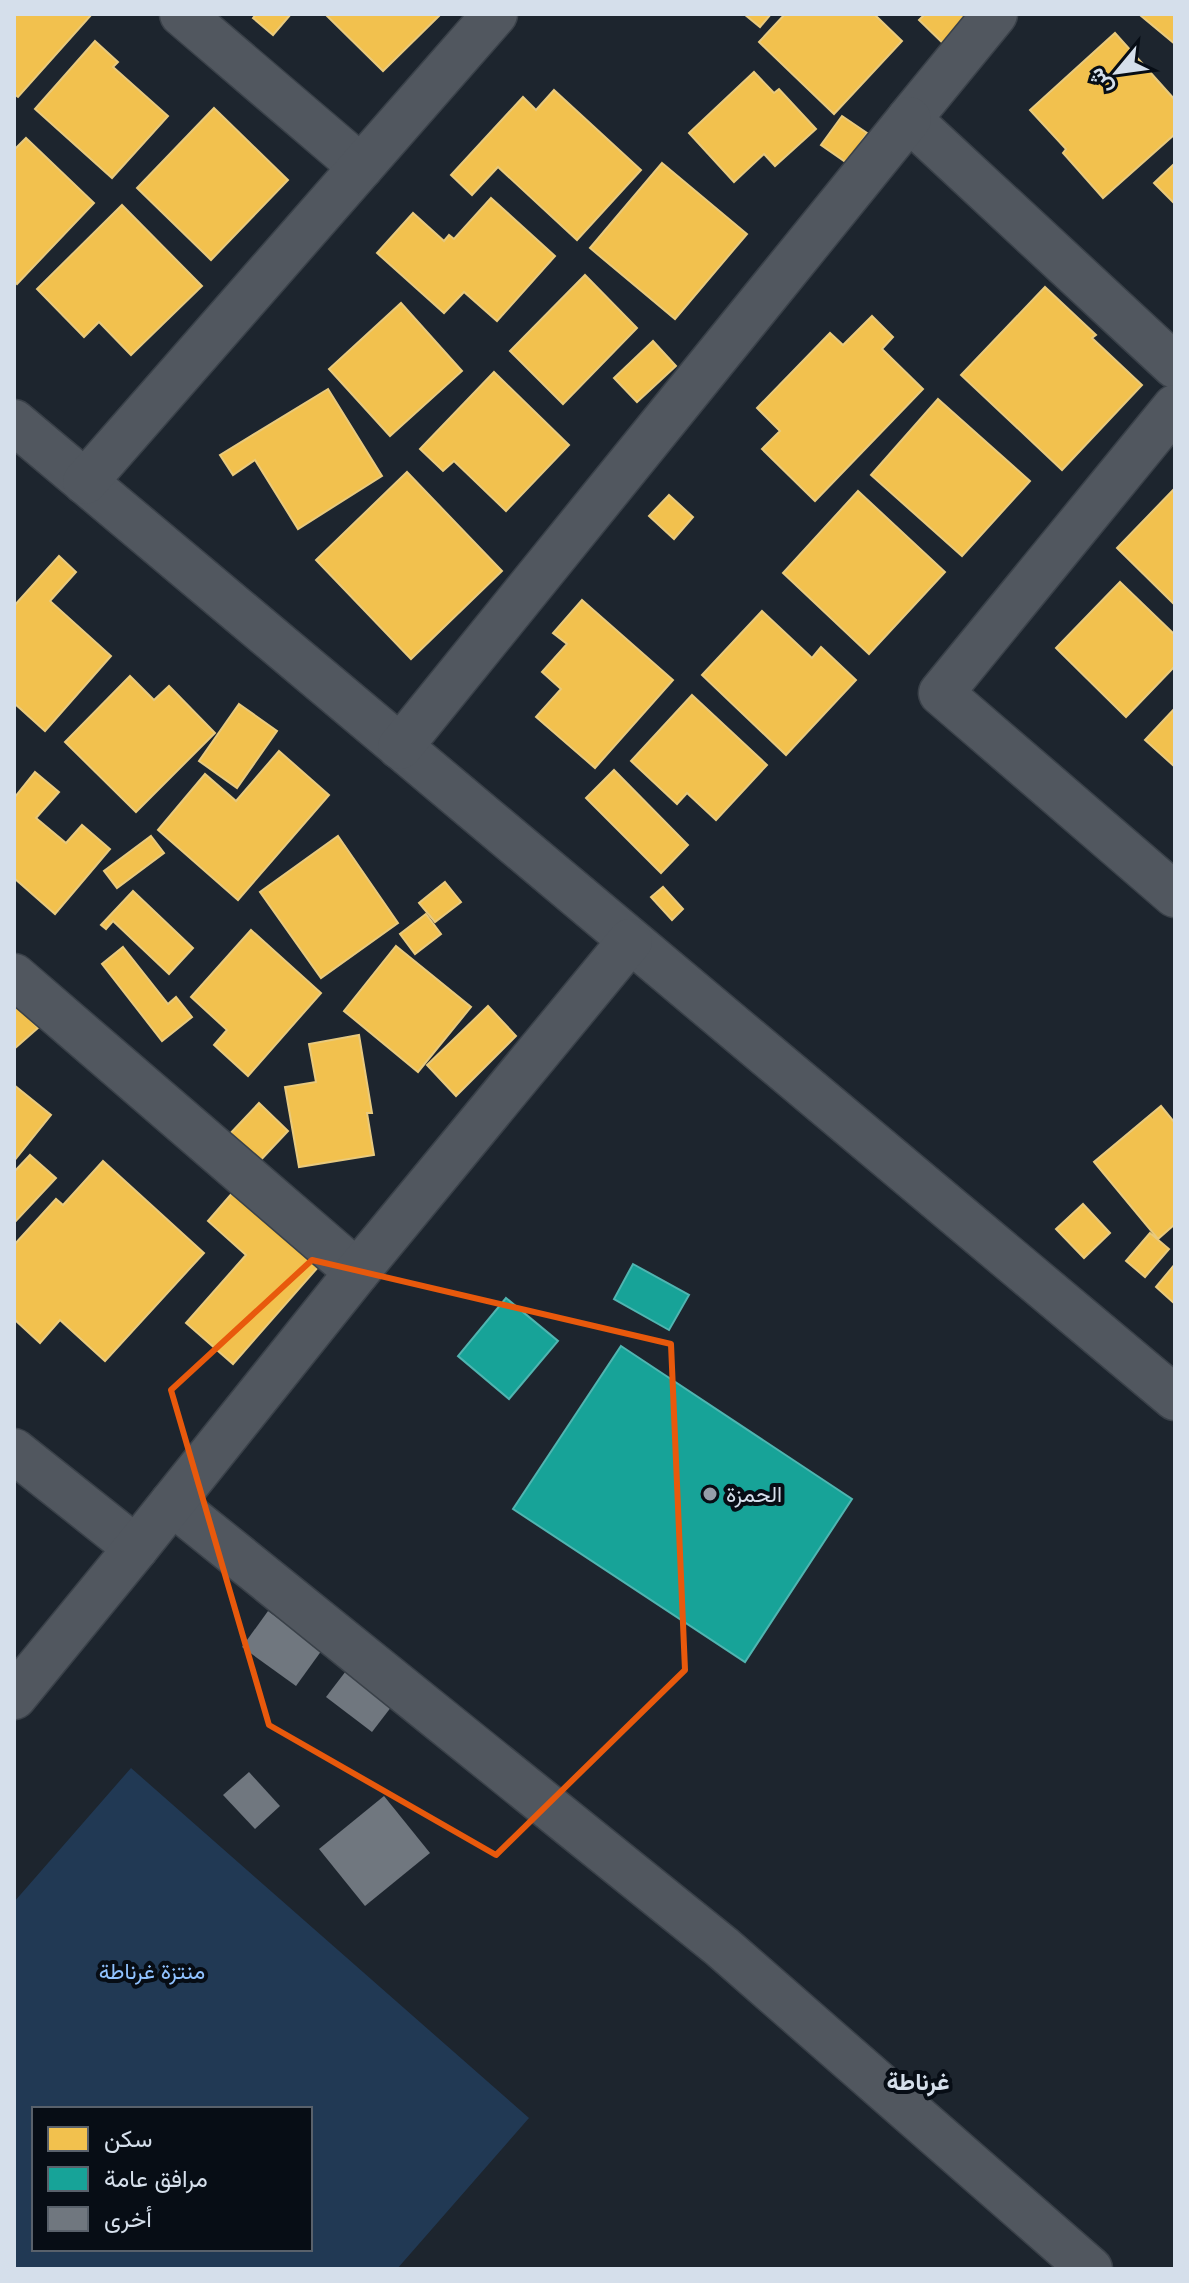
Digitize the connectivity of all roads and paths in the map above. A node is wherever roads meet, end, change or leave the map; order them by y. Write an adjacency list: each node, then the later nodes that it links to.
1 (182, 14): 5 (street)
2 (495, 14): 5 (street)
3 (995, 14): 4 (street)
4 (909, 119): 6 (street); 10 (street)
5 (361, 167): 9 (street)
6 (1175, 366)
7 (1175, 407): 11 (street)
8 (14, 422): 9 (street)
9 (85, 482): 10 (street)
10 (400, 747): 12 (street)
11 (1175, 895)
12 (630, 941): 14 (street); 15 (street)
13 (14, 976): 14 (street)
14 (357, 1272): 17 (street)
15 (1175, 1398)
16 (14, 1451): 18 (street)
17 (172, 1503): 18 (street); 20 (street)
18 (136, 1548): 19 (street)
19 (14, 1697)
20 (1070, 2263)

